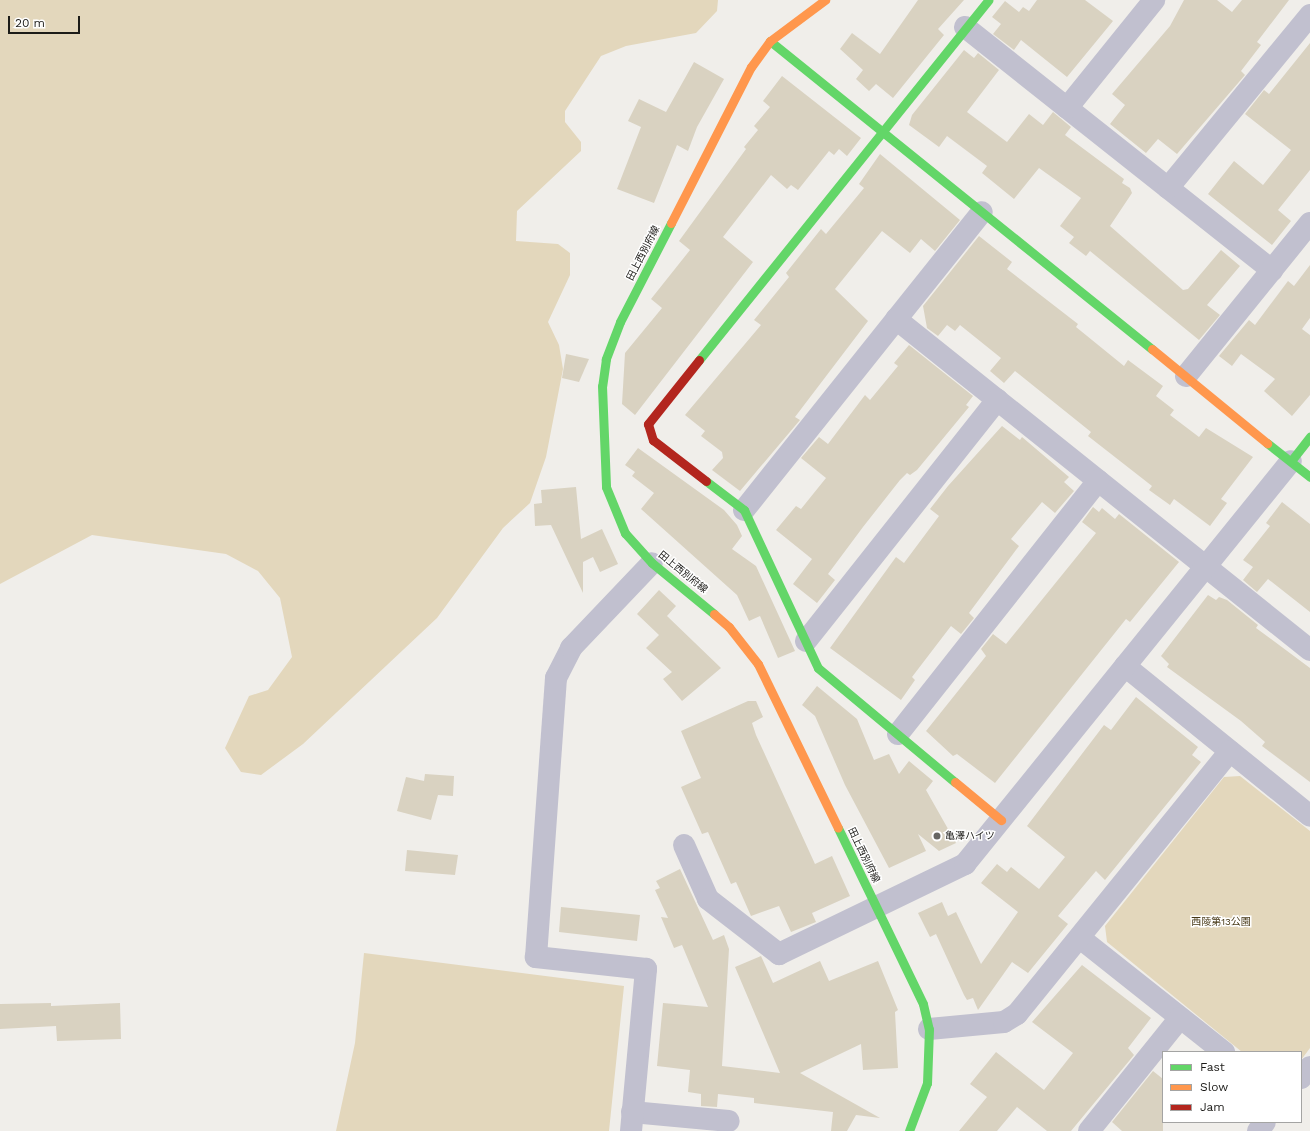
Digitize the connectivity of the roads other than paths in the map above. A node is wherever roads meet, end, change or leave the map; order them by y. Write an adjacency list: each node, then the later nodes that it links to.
1 (825, 0): 6 (street, 田上西別府線)
2 (988, 0): 5 (street)
3 (1154, 0): 7 (street)
4 (1310, 15): 9 (street)
5 (965, 27): 7 (street); 8 (street)
6 (770, 41): 8 (street); 21 (street, 田上西別府線)
7 (1067, 108): 9 (street)
8 (881, 131): 10 (street); 20 (street)
9 (1168, 188): 12 (street)
10 (982, 212): 13 (street); 14 (street)
11 (1310, 223): 12 (street)
12 (1272, 270): 14 (street)
13 (896, 319): 15 (street); 20 (street)
14 (1186, 376): 17 (street)
15 (998, 400): 19 (street); 23 (street)
16 (1310, 437): 17 (street)
17 (1291, 461): 18 (street); 22 (street)
18 (1310, 476)
19 (1098, 480): 22 (street); 26 (street)
20 (744, 510): 23 (street)
21 (652, 563): 31 (street, 田上西別府線); 39 (street)
22 (1206, 567): 24 (street); 25 (street)
23 (806, 641): 26 (street)
24 (1310, 650)
25 (1125, 666): 27 (street); 29 (street)
26 (898, 734): 29 (street)
27 (1230, 751): 28 (street); 32 (street)
28 (1310, 816)
29 (1001, 820): 31 (street)
30 (684, 845): 31 (street)
31 (877, 907): 34 (street, 田上西別府線)
32 (1080, 938): 33 (street); 34 (street)
33 (1180, 1018): 35 (street); 42 (street)
34 (929, 1029): 41 (street, 田上西別府線)
35 (1223, 1051)
36 (1310, 1067): 37 (street)
37 (1302, 1077)
38 (729, 1121): 39 (street)
39 (631, 1122)
40 (1264, 1123): 43 (street)
41 (910, 1131)
42 (1089, 1131)
43 (1258, 1131)

